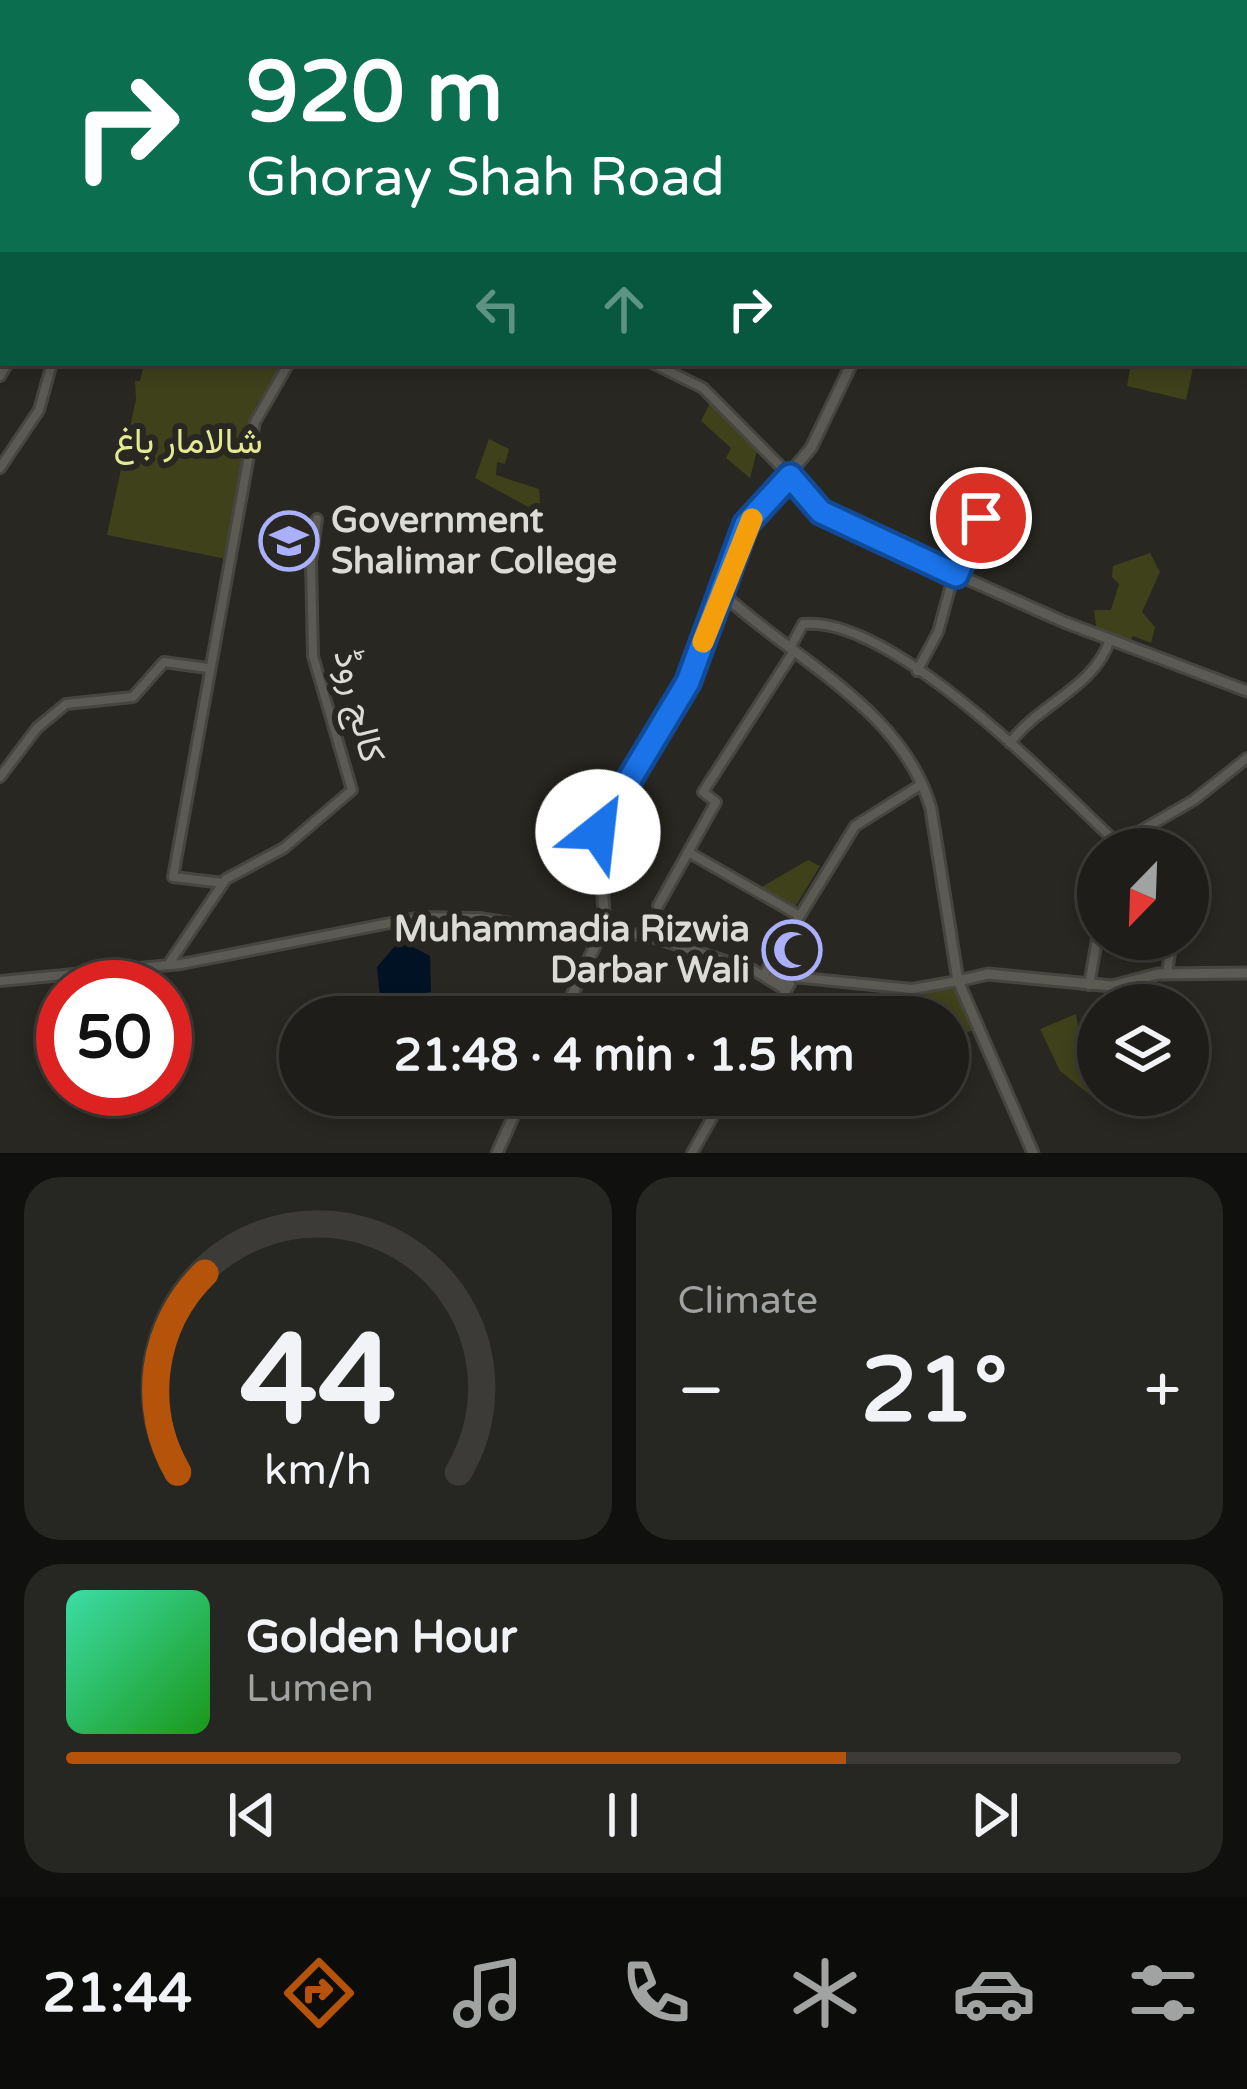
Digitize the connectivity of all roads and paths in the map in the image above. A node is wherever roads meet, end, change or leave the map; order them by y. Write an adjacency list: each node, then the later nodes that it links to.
1 (51, 366): 5 (street)
2 (287, 366): 13 (street)
3 (658, 366): 6 (street)
4 (851, 366): 6 (main road)
5 (0, 468)
6 (790, 476): 9 (main road); 10 (main road)
7 (993, 490): 9 (street)
8 (317, 519): 23 (street, کالج روڈ)
9 (955, 575): 11 (main road); 14 (street)
10 (722, 593): 12 (main road); 26 (main road)
11 (1110, 639): 15 (main road); 16 (street)
12 (792, 649): 14 (street); 19 (main road); 22 (street)
13 (207, 668): 18 (street); 23 (street)
14 (917, 670): 16 (street)
15 (1247, 691)
16 (1010, 743): 20 (street)
17 (1247, 758): 21 (street)
18 (0, 777)
19 (922, 784): 25 (street); 35 (main road)
20 (1099, 828)
21 (1144, 828)
22 (688, 852): 24 (street); 25 (street)
23 (223, 884): 27 (street, کالج روڈ)
24 (658, 906)
25 (798, 915): 31 (street)
26 (602, 937): 29 (street); 31 (street); 38 (main road)
27 (172, 960)
28 (1169, 960): 32 (street)
29 (192, 961)
30 (1247, 973): 32 (main road)
31 (768, 974): 35 (street); 39 (street)
32 (1167, 974): 37 (main road)
33 (36, 978): 34 (street)
34 (0, 981)
35 (958, 981): 36 (main road); 44 (main road)
36 (1080, 984)
37 (1130, 984)
38 (572, 996)
39 (783, 996)
40 (514, 1116): 42 (main road)
41 (713, 1116): 43 (street)
42 (497, 1153)
43 (692, 1153)
44 (1033, 1153)

